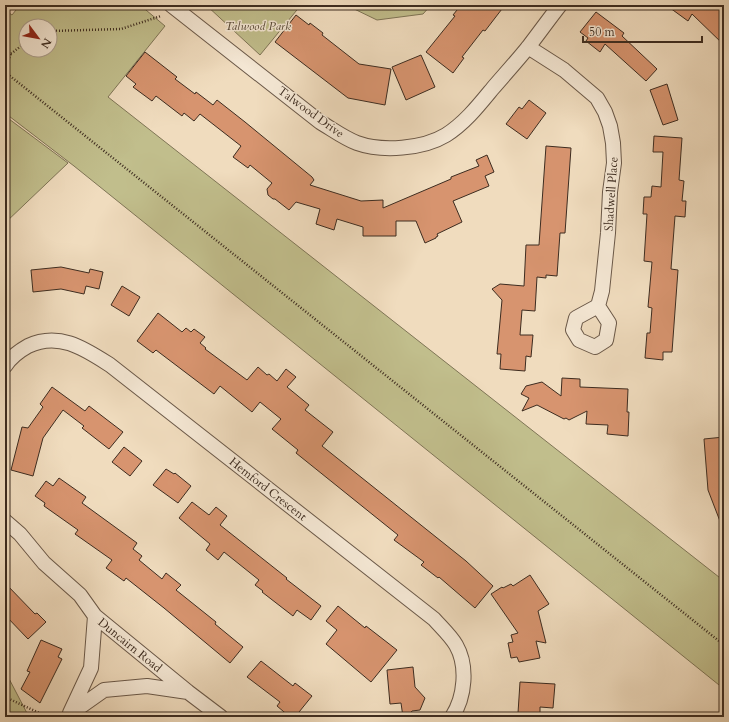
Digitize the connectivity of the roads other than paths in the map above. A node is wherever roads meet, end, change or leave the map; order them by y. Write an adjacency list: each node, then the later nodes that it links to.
1 (560, 5): 3 (street, Talwood Drive)
2 (167, 10): 3 (street, Talwood Drive)
3 (528, 47): 4 (street, Shadwell Place)
4 (598, 306)
5 (5, 366): 11 (street, Hemford Crescent)
6 (5, 522): 7 (street)
7 (95, 616): 8 (street, Duncairn Road); 9 (street, Duncairn Road)
8 (188, 692): 9 (street, Duncairn Road); 10 (street, Duncairn Road)
9 (69, 715)
10 (221, 717)
11 (452, 717)

